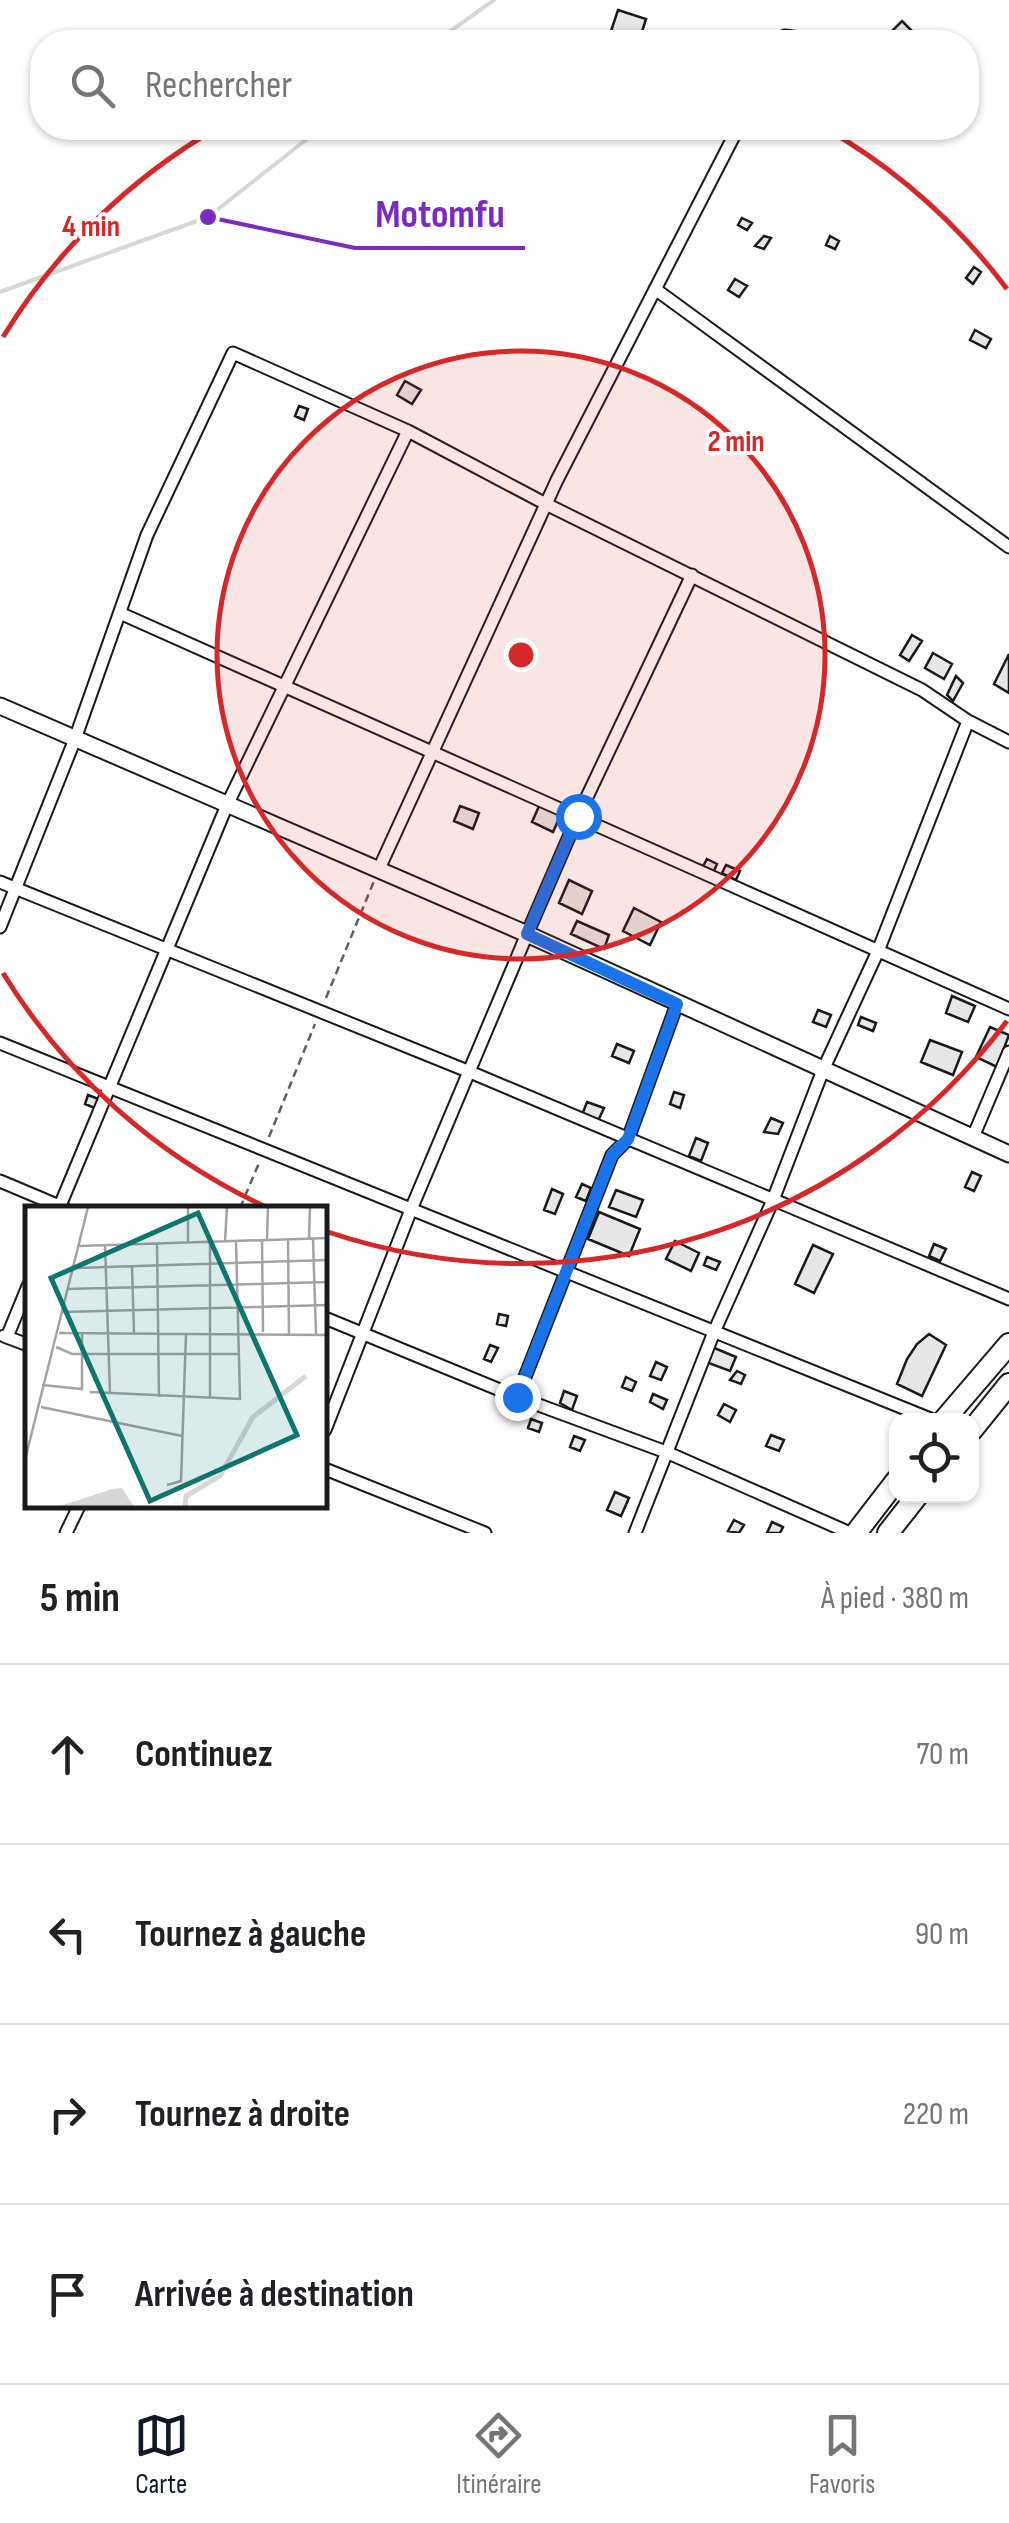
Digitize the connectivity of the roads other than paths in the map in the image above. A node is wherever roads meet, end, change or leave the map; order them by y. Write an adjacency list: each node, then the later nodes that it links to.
1 (732, 140): 2 (street)
2 (655, 289): 4 (street); 5 (street)
3 (408, 431): 4 (street); 7 (street); 8 (street)
4 (546, 504): 6 (street); 13 (street)
5 (1009, 547)
6 (692, 575): 10 (street); 15 (street)
7 (122, 614): 8 (street); 11 (street)
8 (283, 685): 13 (street); 14 (street)
9 (0, 706): 11 (street)
10 (968, 721): 12 (street); 22 (street)
11 (76, 739): 14 (street); 18 (street)
12 (1009, 742)
13 (434, 751): 15 (street); 16 (street)
14 (227, 805): 16 (street); 21 (street)
15 (578, 816): 20 (street); 22 (street)
16 (378, 871): 20 (street)
17 (0, 882): 18 (street)
18 (17, 889): 19 (street); 21 (street)
19 (0, 927)
20 (527, 934): 23 (street); 28 (street)
21 (168, 950): 28 (street); 29 (street)
22 (878, 950): 24 (street); 27 (street)
23 (677, 1004): 27 (street); 31 (street)
24 (1009, 1009)
25 (0, 1043): 29 (street)
26 (1009, 1052): 30 (street)
27 (824, 1070): 30 (street); 34 (street)
28 (470, 1072): 31 (street); 37 (street)
29 (110, 1087): 36 (street); 37 (street)
30 (973, 1137): 32 (street)
31 (628, 1139): 34 (street); 38 (street)
32 (1009, 1154)
33 (0, 1181): 35 (street)
34 (773, 1200): 40 (street); 42 (street)
35 (59, 1206)
36 (61, 1206)
37 (412, 1208): 38 (street); 43 (street)
38 (565, 1269): 42 (street); 47 (street)
39 (25, 1292): 44 (street)
40 (1009, 1299)
41 (328, 1319): 43 (street)
42 (714, 1332): 48 (street); 52 (street)
43 (362, 1334): 47 (street); 51 (street)
44 (3, 1336)
45 (1009, 1344): 49 (highway)
46 (1009, 1384): 50 (highway)
47 (514, 1403): 52 (street)
48 (916, 1413)
49 (950, 1413)
50 (979, 1421)
51 (328, 1422)
52 (666, 1452): 59 (street); 60 (street)
53 (328, 1469): 58 (street)
54 (889, 1489): 60 (highway)
55 (912, 1503): 61 (highway)
56 (77, 1508): 57 (street)
57 (66, 1533)
58 (485, 1533)
59 (634, 1533)
60 (853, 1533)
61 (888, 1533)

